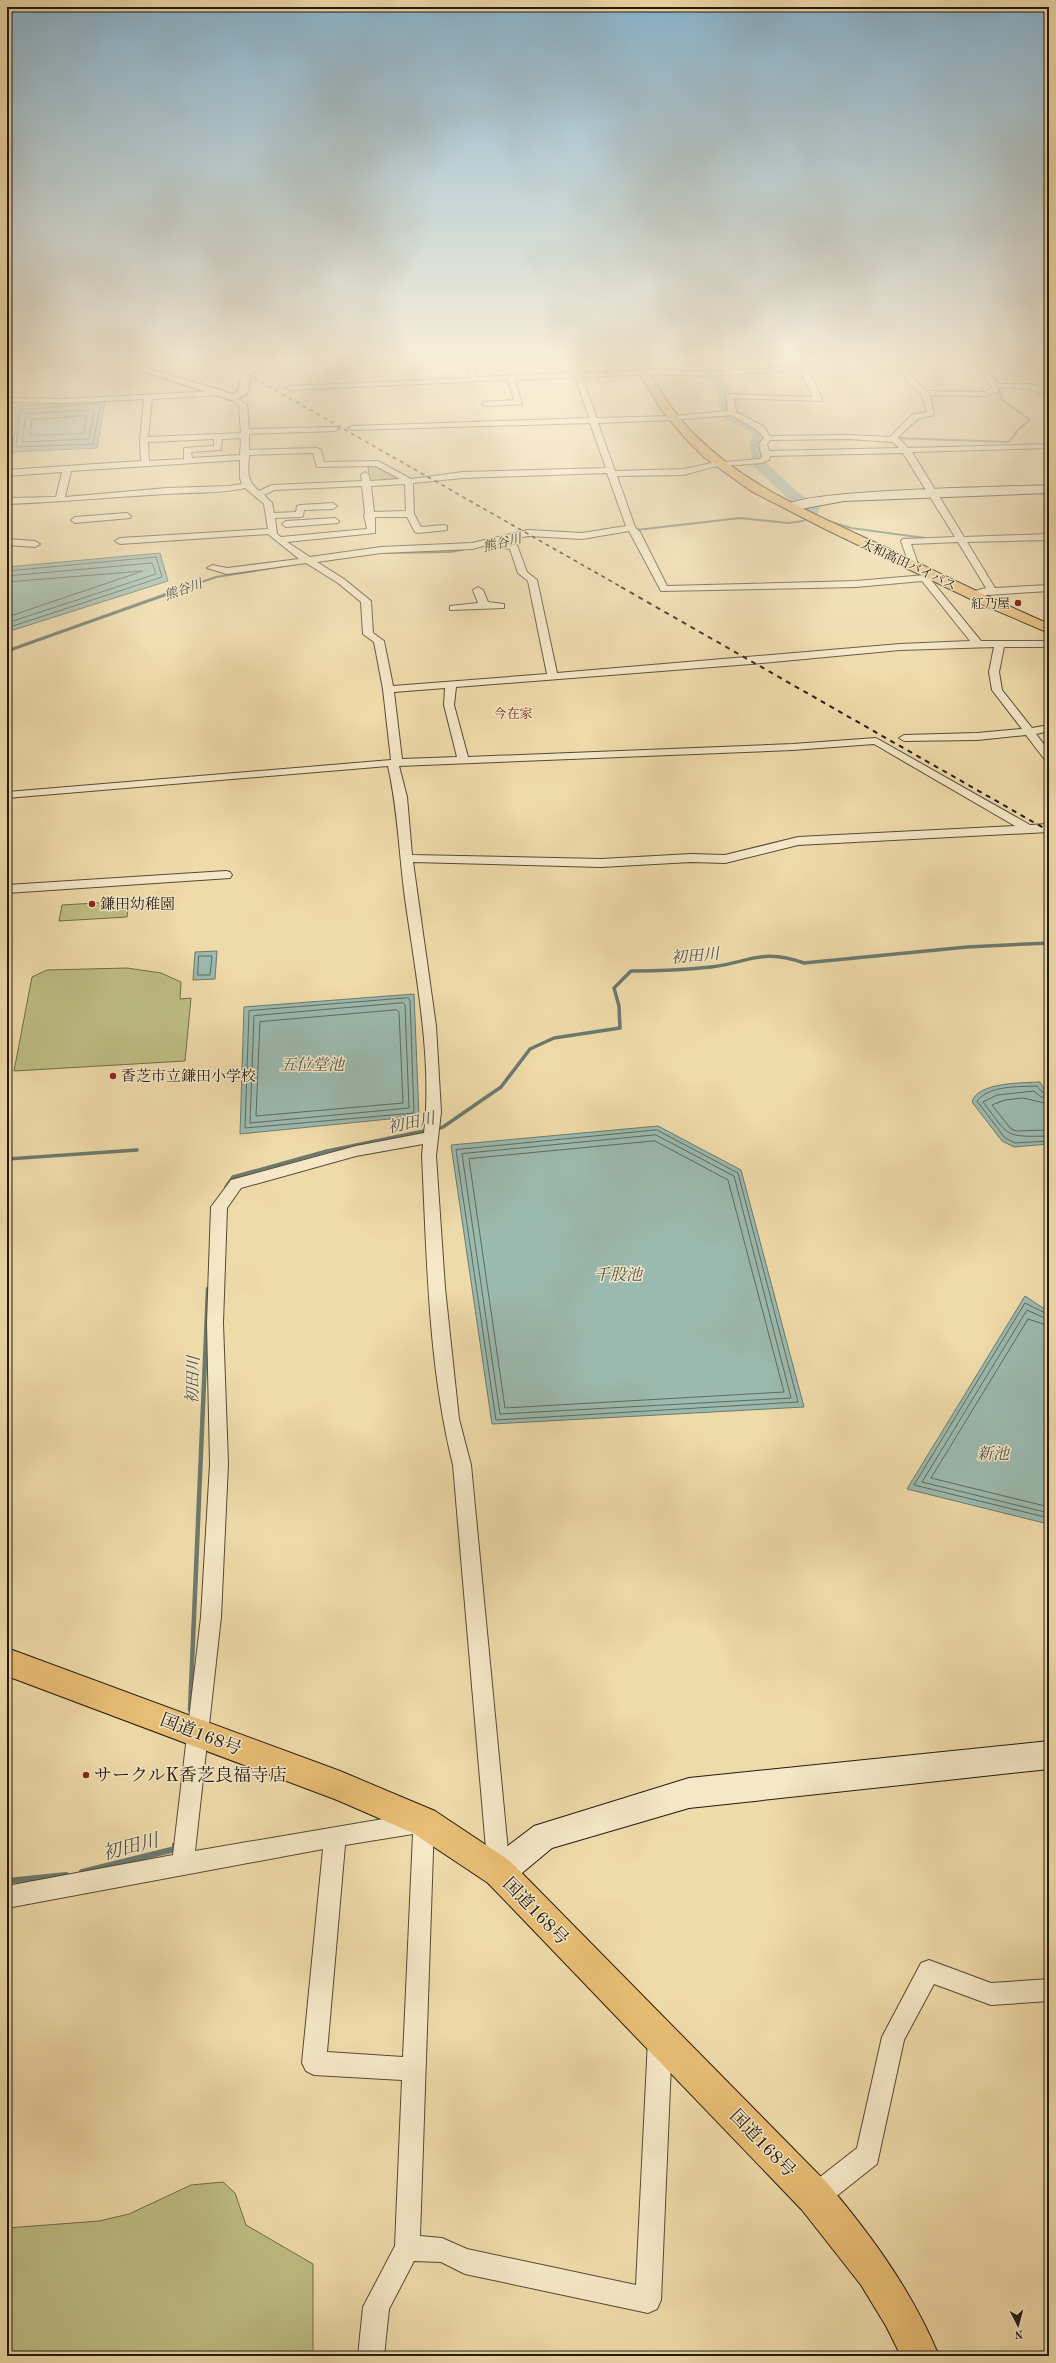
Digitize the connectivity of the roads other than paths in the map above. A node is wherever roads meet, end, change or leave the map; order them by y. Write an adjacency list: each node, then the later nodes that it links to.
1 (22, 472): 10 (street)
2 (66, 472): 17 (street)
3 (244, 472): 13 (street)
4 (365, 472): 12 (street)
5 (395, 472): 11 (street)
6 (599, 472): 11 (street)
7 (613, 472): 28 (street)
8 (737, 472): 20 (highway, 大和高田バイパス)
9 (919, 472): 15 (street)
10 (7, 473)
11 (410, 481): 12 (street); 22 (street)
12 (368, 484): 16 (street); 23 (street)
13 (247, 485): 16 (street); 21 (street)
14 (1049, 489): 15 (street)
15 (932, 493): 20 (street); 31 (street)
16 (259, 494): 26 (street)
17 (60, 500): 18 (street); 21 (street)
18 (7, 502)
19 (333, 506): 26 (street)
20 (795, 507): 37 (highway, 大和高田バイパス)
21 (127, 508): 24 (street)
22 (410, 514): 23 (street); 27 (street)
23 (368, 515): 30 (street)
24 (75, 520)
25 (335, 521): 26 (street)
26 (271, 524): 30 (street); 33 (street)
27 (444, 528)
28 (634, 530): 35 (street); 39 (street)
29 (1049, 537): 31 (street)
30 (280, 540): 36 (street)
31 (961, 540): 37 (street); 42 (street)
32 (7, 542): 34 (street)
33 (120, 542)
34 (34, 544)
35 (490, 545): 36 (street); 51 (street)
36 (311, 563): 38 (street); 53 (street)
37 (914, 567): 39 (highway, 大和高田バイパス)
38 (212, 568)
39 (930, 577): 43 (highway, 大和高田バイパス); 48 (street)
40 (1049, 588): 42 (street)
41 (478, 590): 44 (street)
42 (992, 590): 43 (street)
43 (974, 594): 47 (highway, 大和高田バイパス)
44 (484, 605): 45 (street); 46 (street)
45 (501, 606)
46 (453, 608)
47 (1049, 629)
48 (977, 643): 49 (street); 51 (street)
49 (1000, 644): 50 (street); 55 (street)
50 (1049, 644)
51 (553, 676): 52 (street)
52 (450, 684): 53 (street); 58 (street)
53 (388, 689): 59 (street)
54 (1049, 728): 55 (street)
55 (1030, 732): 56 (street); 57 (street)
56 (904, 738)
57 (1049, 758)
58 (463, 759): 59 (street); 62 (street)
59 (395, 763): 60 (street); 63 (street)
60 (7, 795)
61 (1049, 828): 62 (street)
62 (1028, 829): 63 (street)
63 (406, 858): 66 (street)
64 (226, 875): 65 (street)
65 (7, 889)
66 (432, 1132): 68 (street); 73 (street)
67 (7, 1662): 68 (highway, 国道168号)
68 (196, 1732): 70 (highway, 国道168号); 72 (street)
69 (1049, 1755): 73 (street)
70 (424, 1822): 71 (street); 73 (highway, 国道168号); 77 (street)
71 (335, 1836): 72 (street); 77 (street)
72 (183, 1864): 74 (street)
73 (499, 1872): 76 (highway, 国道168号)
74 (7, 1896)
75 (1049, 1990): 78 (street)
76 (660, 2038): 78 (highway, 国道168号); 79 (street)
77 (414, 2069): 79 (street)
78 (815, 2197): 81 (highway, 国道168号)
79 (407, 2248): 80 (street)
80 (371, 2356)
81 (920, 2356)

